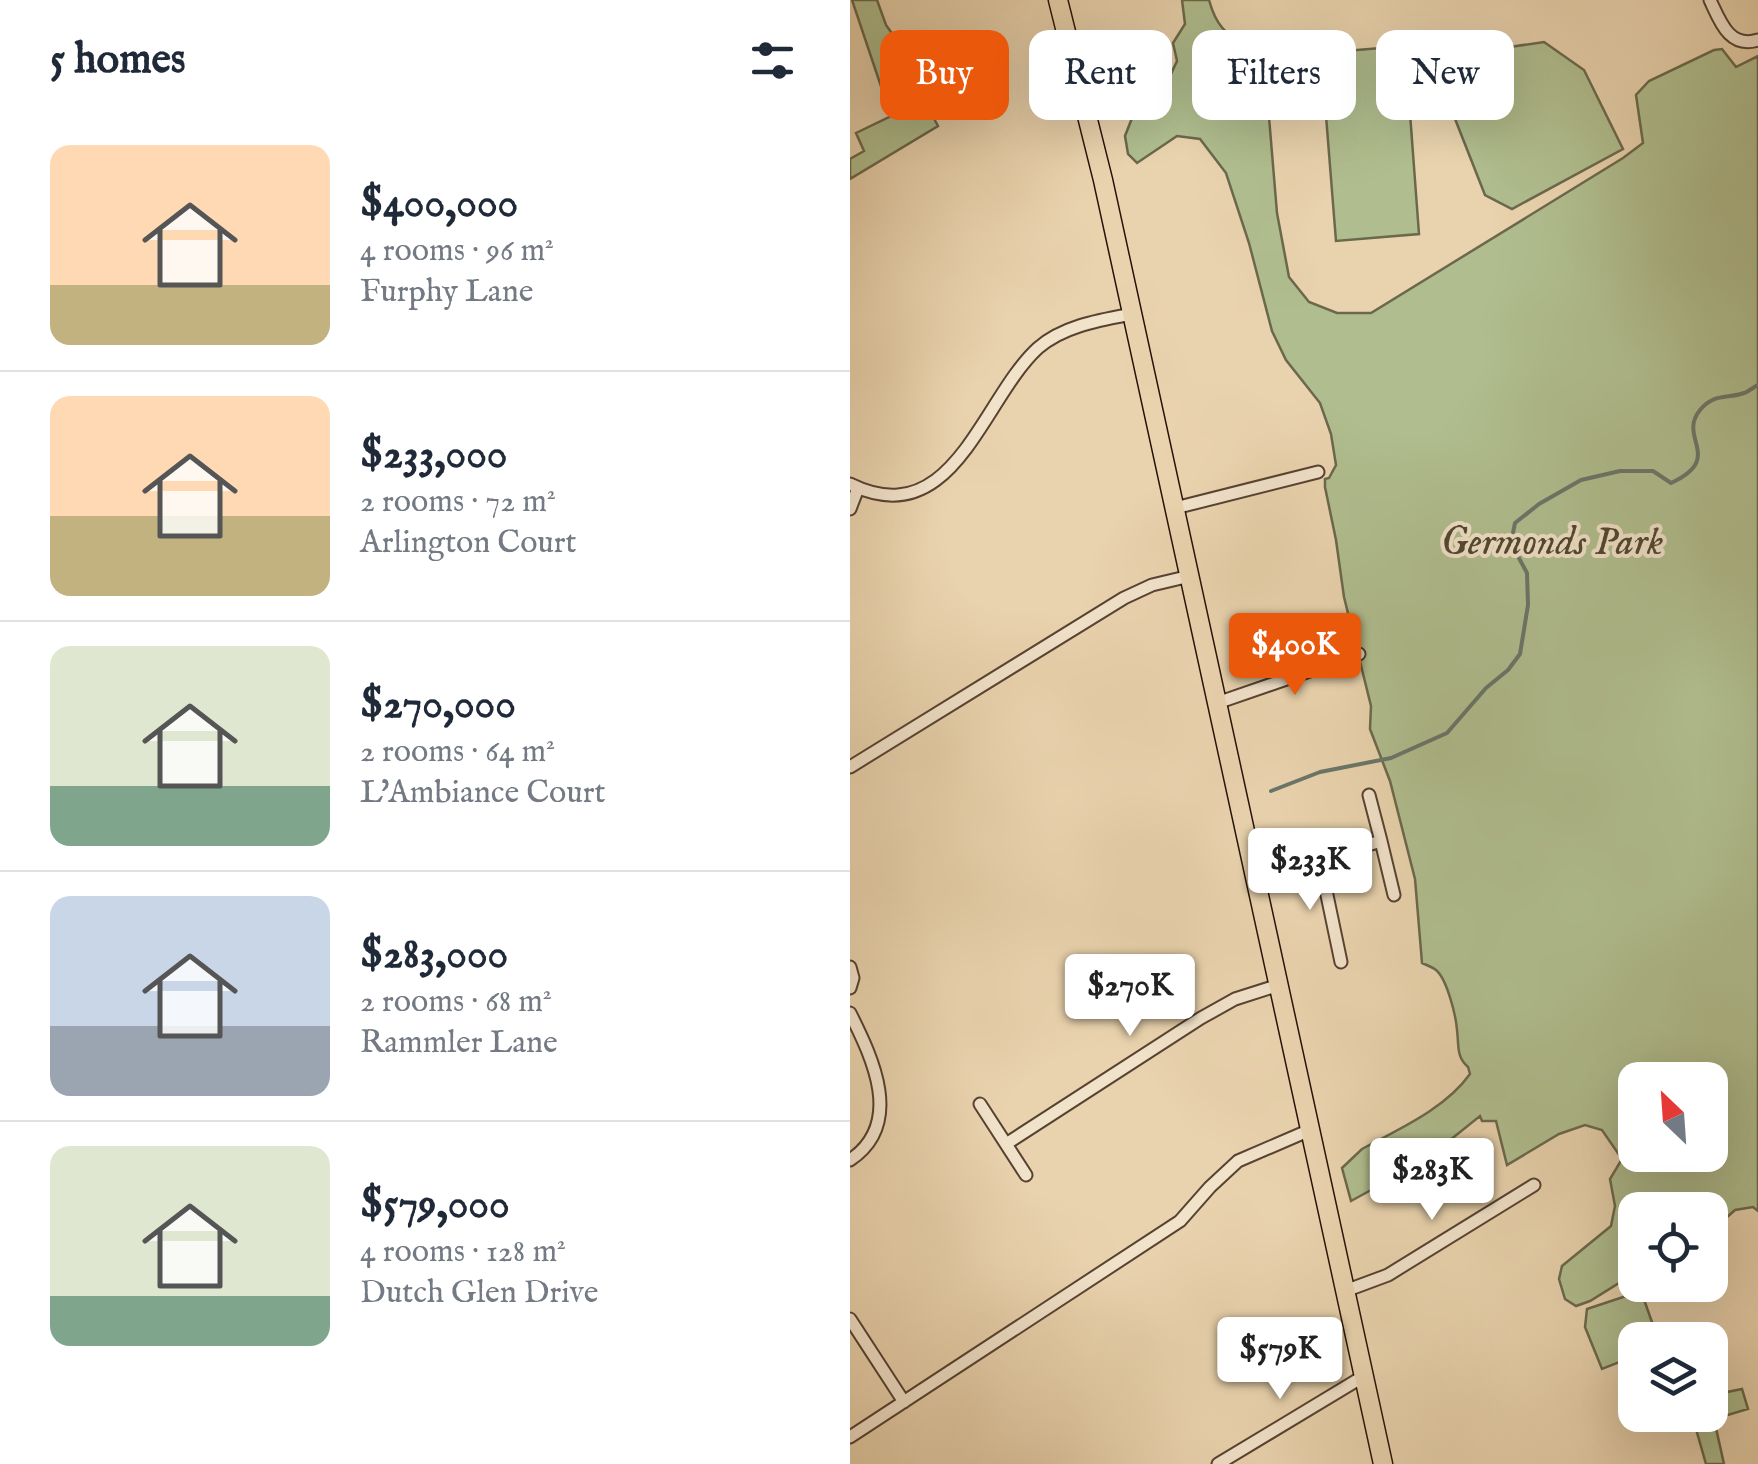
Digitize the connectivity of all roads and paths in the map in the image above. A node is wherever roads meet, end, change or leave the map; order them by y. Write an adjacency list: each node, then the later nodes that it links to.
1 (1058, 0): 4 (main road)
2 (1710, 0): 3 (street)
3 (1758, 40)
4 (1132, 314): 6 (street); 7 (main road)
5 (1318, 472): 7 (street)
6 (854, 486): 8 (street)
7 (1175, 508): 9 (main road)
8 (850, 509)
9 (1190, 576): 11 (main road); 12 (street)
10 (1359, 654): 11 (street)
11 (1217, 702): 16 (main road)
12 (850, 767)
13 (1369, 795): 14 (street)
14 (1381, 842): 15 (street); 17 (street)
15 (1319, 857): 16 (street); 18 (street)
16 (1252, 861): 20 (main road)
17 (1394, 896)
18 (1341, 962)
19 (850, 966): 21 (street)
20 (1278, 985): 24 (main road); 25 (street)
21 (850, 988)
22 (850, 1013): 26 (street)
23 (980, 1104): 25 (street)
24 (1310, 1130): 29 (main road); 32 (street)
25 (1006, 1144): 27 (street)
26 (850, 1160)
27 (1026, 1175)
28 (1534, 1185): 29 (street)
29 (1345, 1291): 31 (main road)
30 (850, 1319): 32 (street)
31 (1364, 1376): 34 (street); 35 (main road)
32 (904, 1402): 33 (street)
33 (850, 1437)
34 (1218, 1464)
35 (1383, 1464)

